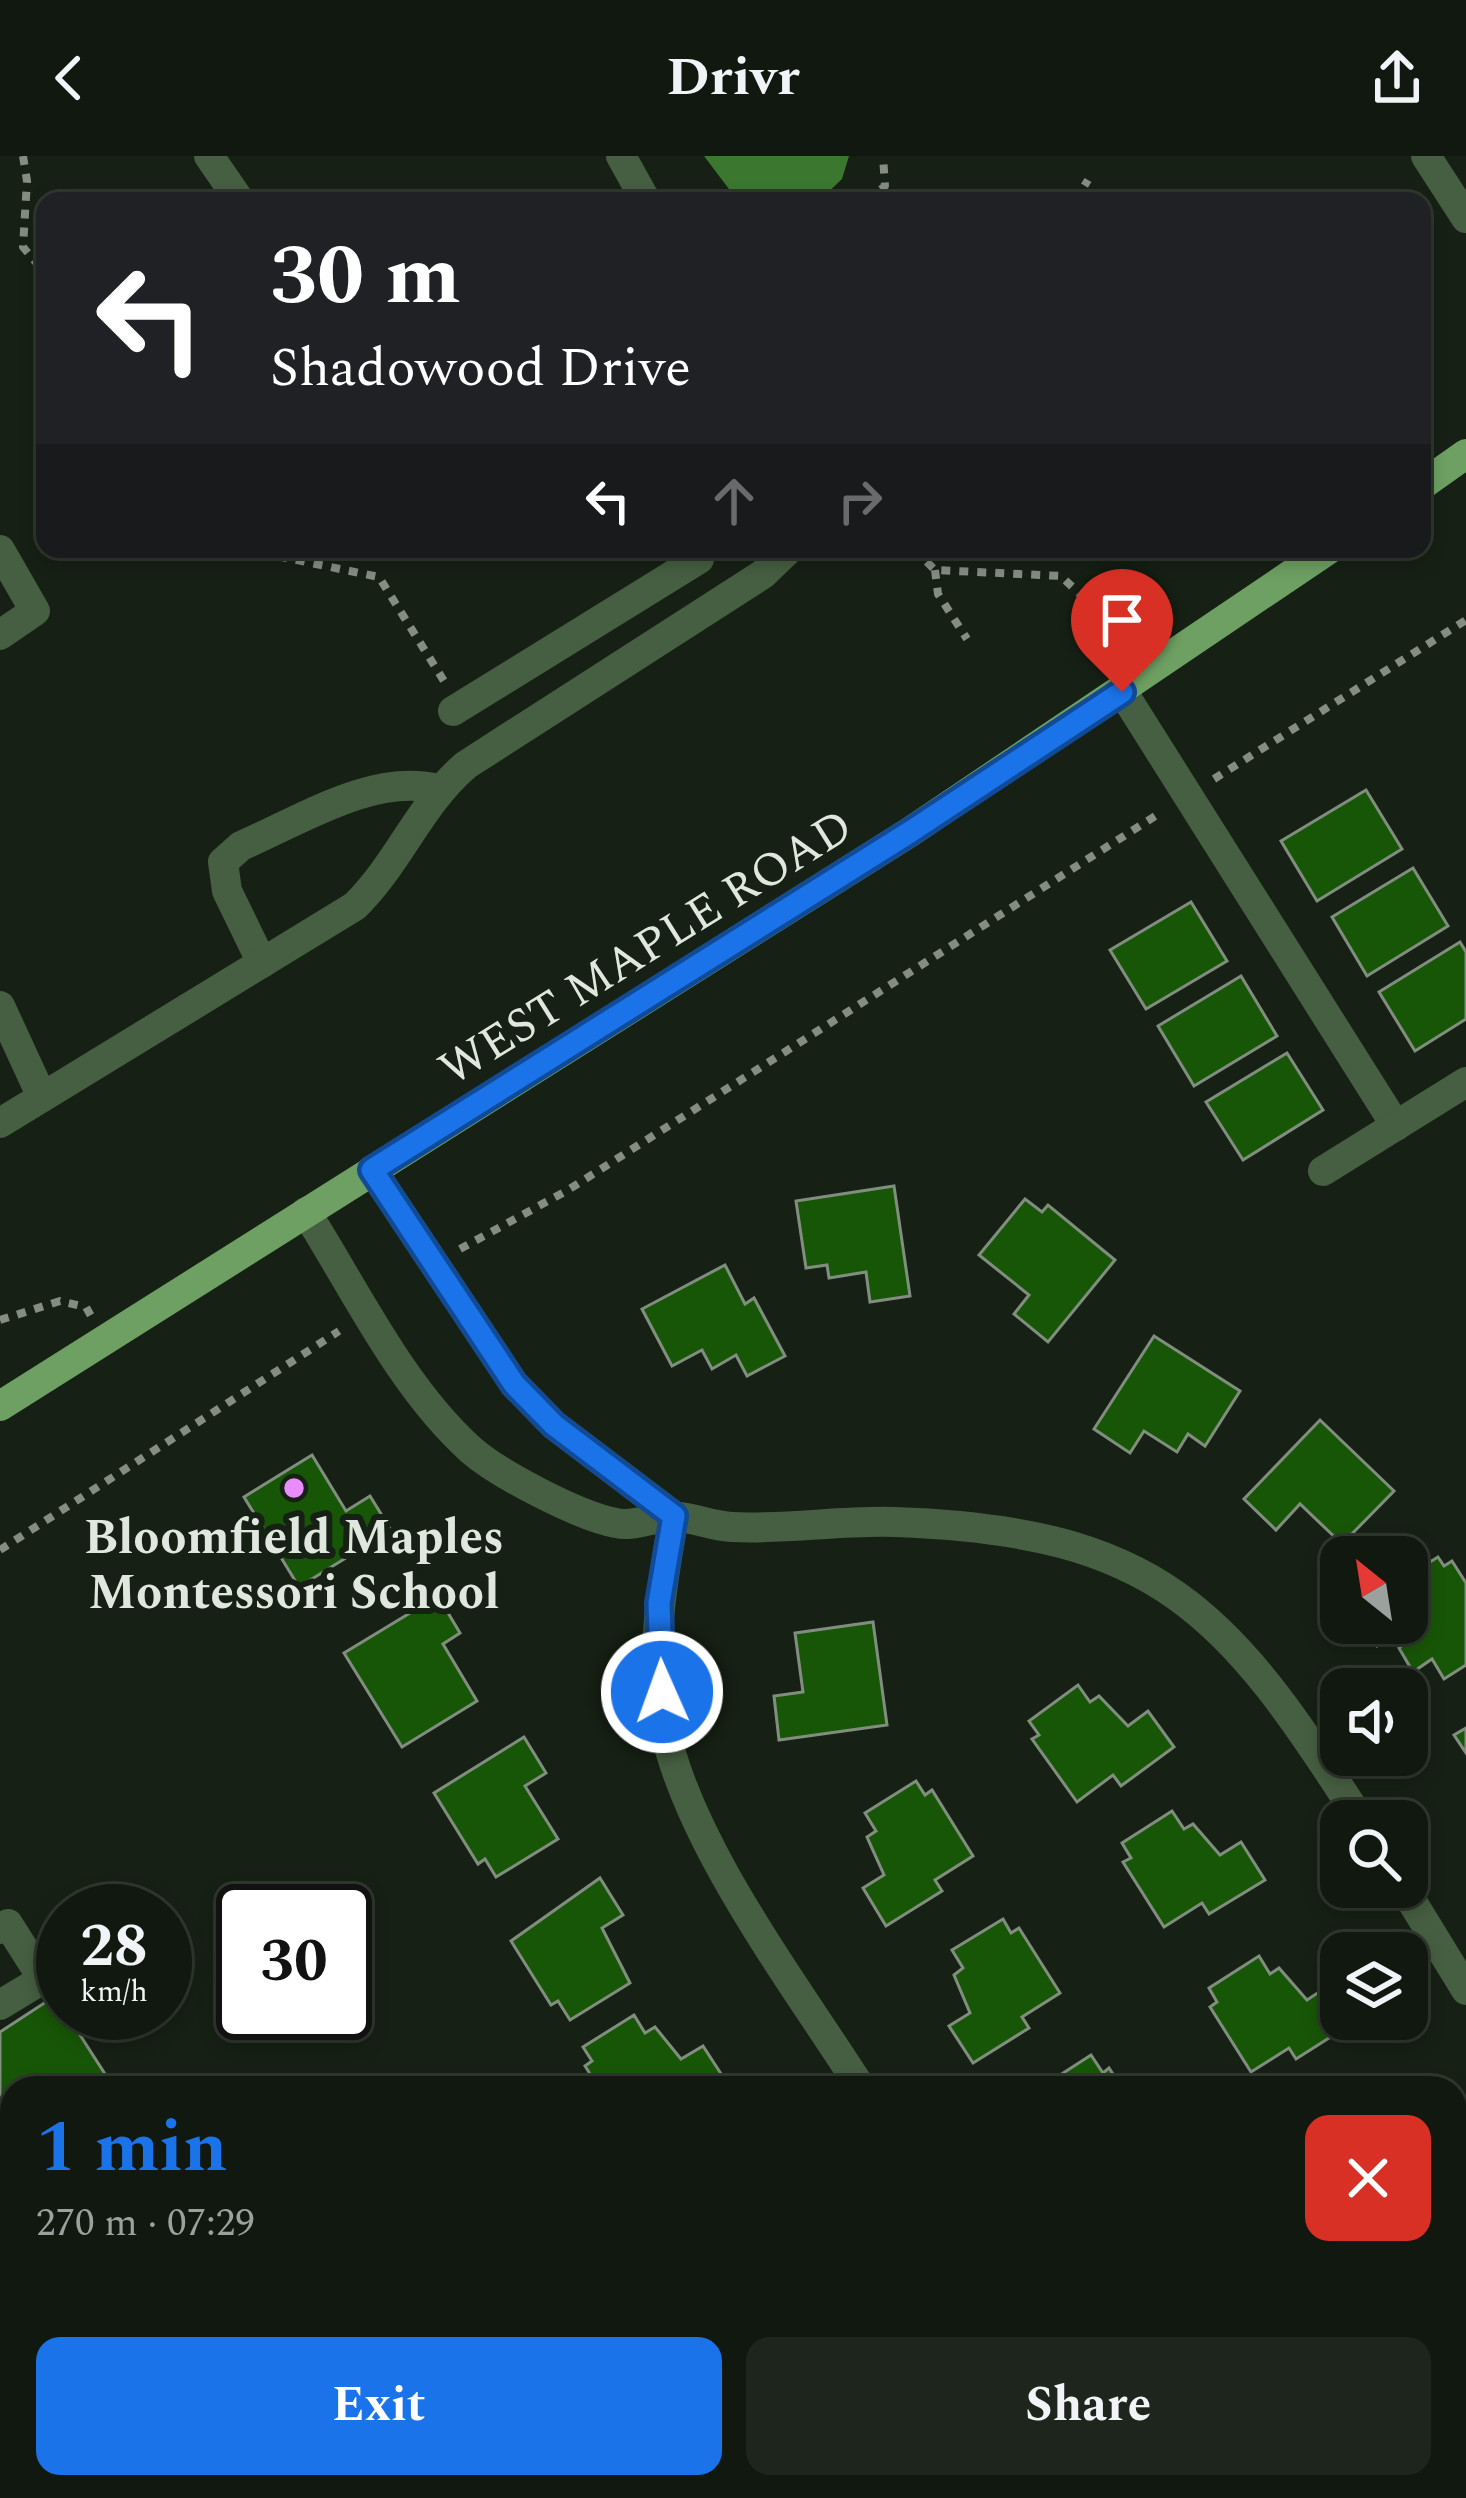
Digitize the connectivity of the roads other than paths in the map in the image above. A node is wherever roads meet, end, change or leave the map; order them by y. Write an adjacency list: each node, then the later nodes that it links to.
1 (209, 156): 4 (street)
2 (621, 156): 5 (street)
3 (1426, 156): 6 (street)
4 (234, 192)
5 (641, 192)
6 (1466, 218)
7 (1466, 454): 8 (main road)
8 (1431, 479)
9 (0, 550): 13 (street)
10 (780, 558): 15 (street)
11 (1316, 558): 16 (main road, WEST MAPLE ROAD)
12 (699, 559): 14 (street)
13 (0, 635)
14 (573, 637): 15 (street); 17 (street)
15 (599, 677): 18 (street)
16 (1122, 692): 24 (street); 25 (main road, WEST MAPLE ROAD)
17 (466, 703)
18 (439, 789): 19 (street); 19 (street)
19 (262, 963): 22 (street)
20 (0, 1006): 22 (street)
21 (1466, 1082): 24 (street)
22 (42, 1097): 23 (street)
23 (0, 1123)
24 (1396, 1126): 26 (street)
25 (372, 1170): 27 (main road, WEST MAPLE ROAD); 29 (street)
26 (1324, 1171)
27 (306, 1212): 28 (main road, WEST MAPLE ROAD); 29 (street)
28 (0, 1406)
29 (674, 1516): 30 (street); 35 (street)
30 (1348, 1800)
31 (1415, 1908): 33 (street)
32 (0, 1929): 34 (street)
33 (1466, 1990)
34 (0, 2006)
35 (854, 2076)

